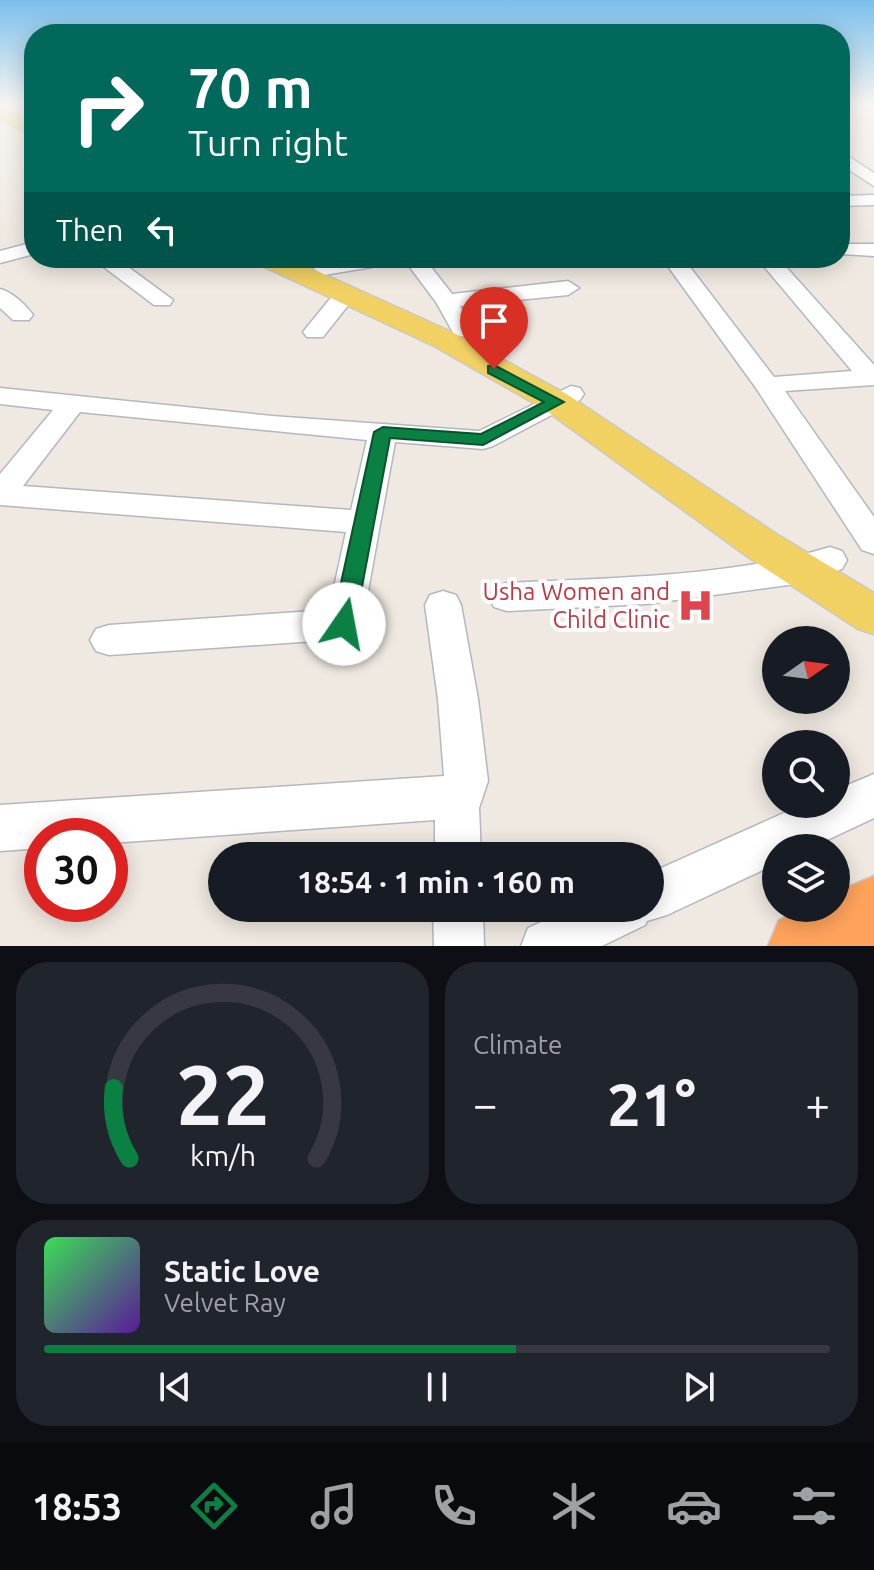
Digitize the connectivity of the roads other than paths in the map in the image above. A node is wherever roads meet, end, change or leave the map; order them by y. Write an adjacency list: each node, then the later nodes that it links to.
1 (850, 163): 2 (street)
2 (874, 181)
3 (857, 200): 4 (street)
4 (874, 214)
5 (24, 250): 8 (street)
6 (850, 250): 7 (street)
7 (874, 250)
8 (4, 253)
9 (116, 268): 18 (street)
10 (302, 268): 15 (main road)
11 (346, 268): 15 (street)
12 (421, 268): 19 (street)
13 (679, 268): 24 (street)
14 (776, 268): 23 (street)
15 (323, 274): 21 (main road); 22 (street); 26 (main road)
16 (568, 288): 19 (street)
17 (0, 296): 20 (street)
18 (162, 300)
19 (446, 301): 21 (street)
20 (21, 315)
21 (463, 331): 26 (main road)
22 (315, 332)
23 (872, 377): 24 (street)
24 (767, 385): 31 (street)
25 (0, 396): 27 (street)
26 (564, 398): 28 (street); 32 (main road)
27 (72, 404): 28 (street); 29 (street)
28 (383, 432): 30 (street)
29 (0, 495): 30 (street)
30 (365, 522): 37 (street)
31 (874, 542)
32 (817, 565): 33 (main road); 34 (street); 36 (main road)
33 (874, 587)
34 (507, 597)
35 (443, 605): 39 (street)
36 (874, 616)
37 (109, 640)
38 (874, 795): 42 (street)
39 (457, 808): 40 (street); 41 (street)
40 (0, 828)
41 (458, 842)
42 (664, 892)
43 (874, 912): 48 (highway)
44 (458, 922): 46 (street)
45 (598, 922): 47 (street)
46 (459, 946)
47 (546, 946)
48 (805, 946)

